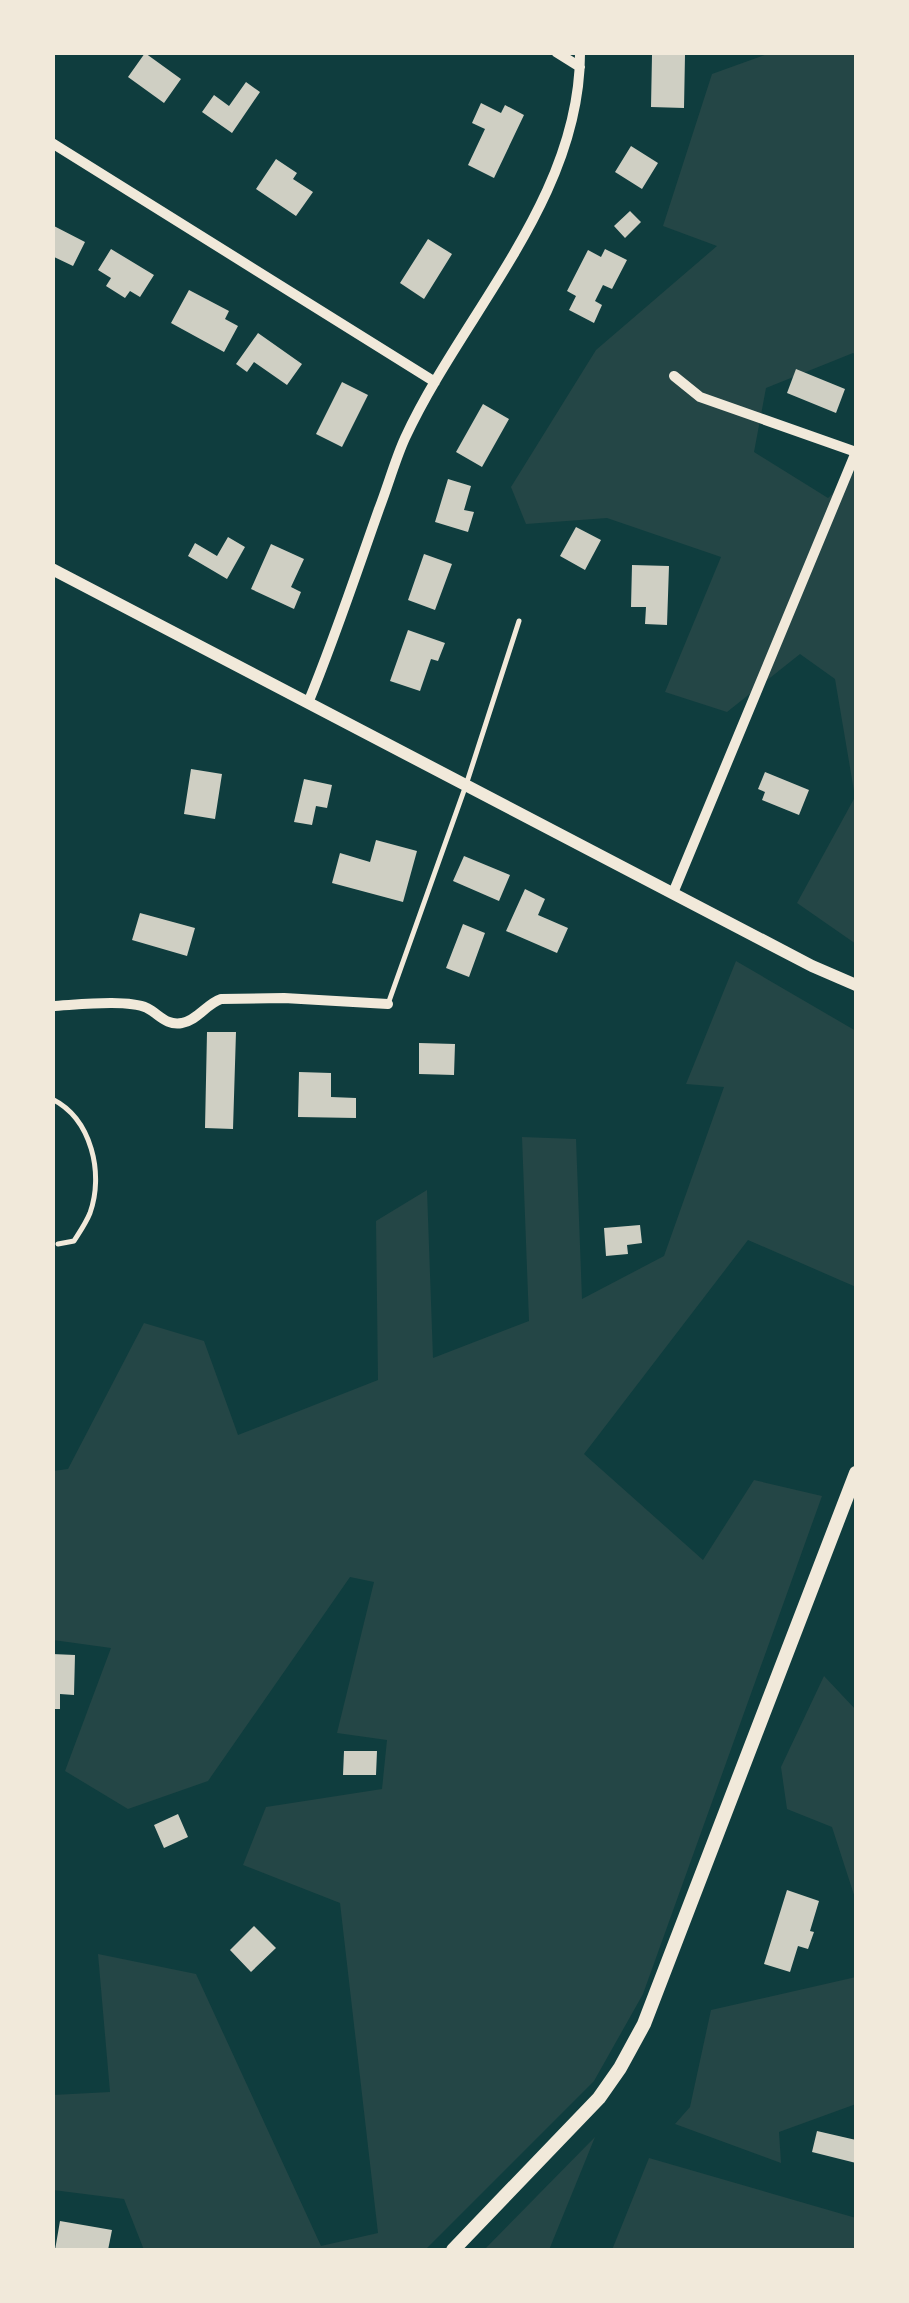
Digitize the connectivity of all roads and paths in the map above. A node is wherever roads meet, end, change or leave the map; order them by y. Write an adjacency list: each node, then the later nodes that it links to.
1 (556, 52): 3 (street)
2 (580, 52): 3 (street)
3 (580, 67): 6 (street)
4 (52, 142): 6 (street)
5 (674, 376): 7 (street)
6 (435, 382): 10 (street)
7 (856, 452): 12 (street)
8 (52, 568): 10 (street)
9 (519, 621): 11 (lane)
10 (308, 703): 11 (street)
11 (466, 785): 12 (street); 14 (lane)
12 (673, 894): 13 (street)
13 (856, 985)
14 (388, 1004): 15 (street)
15 (52, 1006)
16 (52, 1100): 17 (lane)
17 (58, 1244)
18 (856, 1474): 19 (main road)
19 (453, 2250)

